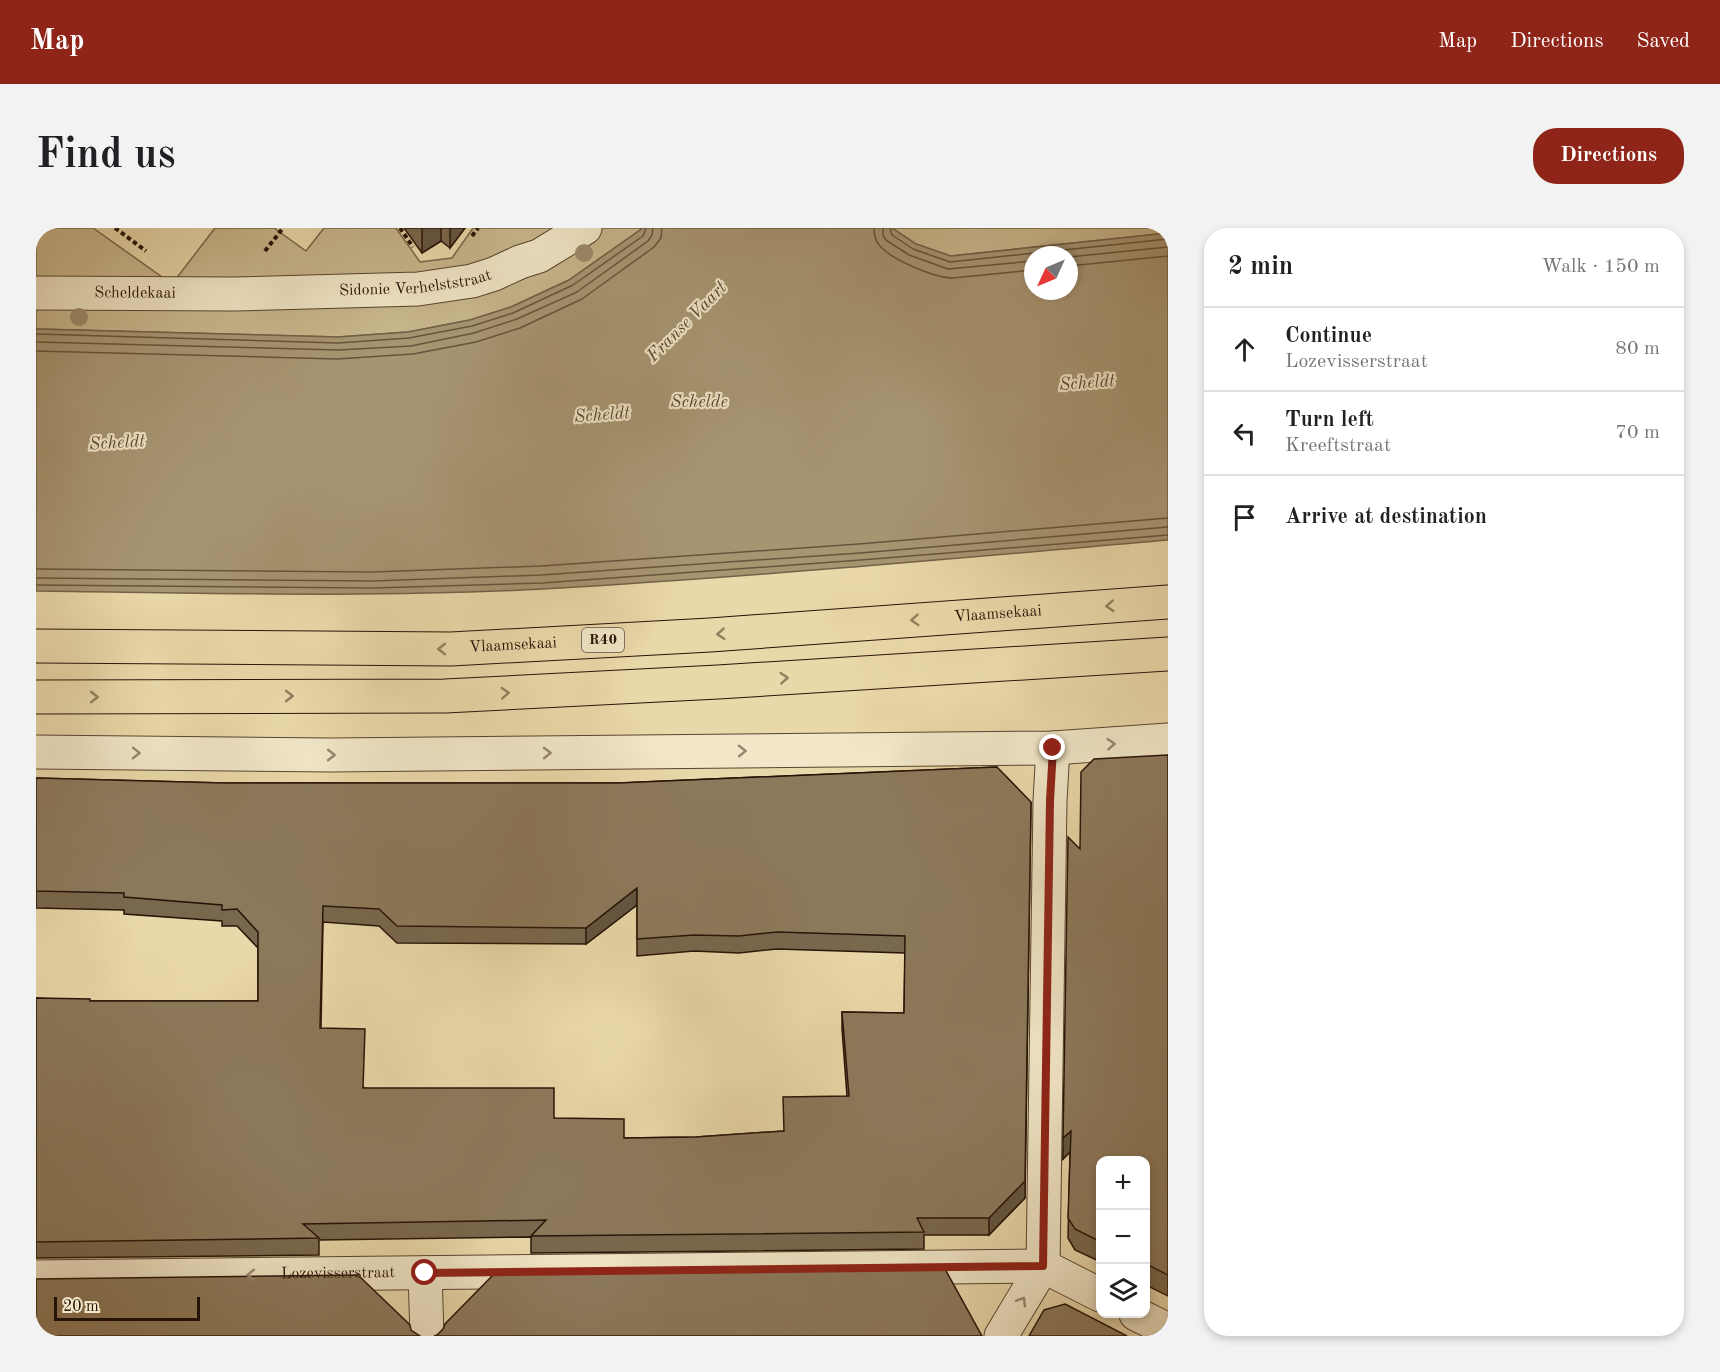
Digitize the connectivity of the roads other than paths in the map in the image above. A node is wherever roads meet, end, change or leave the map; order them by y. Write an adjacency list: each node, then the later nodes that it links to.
1 (585, 228): 3 (street, Sidonie Verhelststraat)
2 (36, 293): 3 (street, Scheldekaai)
3 (234, 294)
4 (1168, 602): 5 (main road, Vlaamsekaai / R40, one-way to 5)
5 (36, 646)
6 (1168, 654): 7 (main road, one-way to 6)
7 (36, 697)
8 (1168, 740): 9 (street, one-way to 8)
9 (1053, 748): 10 (street, one-way to 9); 11 (street)
10 (36, 752)
11 (1043, 1266): 12 (street, Lozevisserstraat); 14 (street, Lozevisserstraat); 18 (street, one-way to 11)
12 (425, 1273): 13 (street, Lozevisserstraat, one-way to 13); 17 (street)
13 (36, 1277)
14 (1096, 1292)
15 (1144, 1318): 16 (street)
16 (1168, 1330)
17 (427, 1336)
18 (1001, 1336)

